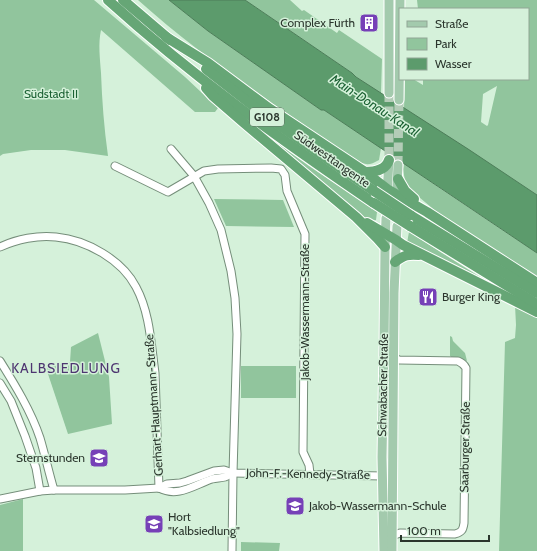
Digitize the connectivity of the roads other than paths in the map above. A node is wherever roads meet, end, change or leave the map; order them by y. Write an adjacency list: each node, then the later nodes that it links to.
1 (108, 0): 5 (highway, Südwesttangente / G108)
2 (123, 0): 4 (highway, Südwesttangente / G108)
3 (389, 0): 7 (main road)
4 (166, 37): 13 (highway); 28 (highway, Südwesttangente / G108, bridge)
5 (194, 72): 18 (highway); 29 (highway, Südwesttangente / G108, bridge)
6 (399, 80): 8 (main road)
7 (389, 93)
8 (399, 100)
9 (171, 149): 14 (street)
10 (389, 160): 13 (highway); 16 (main road)
11 (398, 165): 15 (main road)
12 (115, 166): 14 (street)
13 (365, 172): 16 (highway)
14 (194, 176): 35 (street); 36 (street, Jakob-Wassermann-Straße)
15 (398, 179): 16 (main road); 17 (highway)
16 (392, 195): 17 (highway)
17 (427, 212): 27 (highway)
18 (356, 217): 21 (highway); 24 (highway)
19 (386, 218): 21 (main road, Schwabacher Straße)
20 (397, 226): 22 (main road, Schwabacher Straße)
21 (385, 233): 22 (highway); 24 (main road, Schwabacher Straße)
22 (396, 240): 25 (highway); 26 (main road, Schwabacher Straße)
23 (0, 247): 38 (street, Gerhart-Hauptmann-Straße)
24 (385, 247): 31 (main road, Schwabacher Straße)
25 (423, 255): 26 (highway); 30 (highway)
26 (395, 262): 32 (main road, Schwabacher Straße)
27 (537, 283)
28 (537, 293)
29 (537, 304)
30 (537, 312)
31 (384, 348): 32 (street); 37 (main road, Schwabacher Straße)
32 (394, 358): 42 (main road, Schwabacher Straße); 42 (street, Saarburger Straße)
33 (0, 360): 39 (street)
34 (0, 383): 40 (street)
35 (233, 473): 36 (street, John-F.-Kennedy-Straße); 38 (street, John-F.-Kennedy-Straße); 44 (street)
36 (310, 474): 37 (street, John-F.-Kennedy-Straße)
37 (382, 476): 43 (main road, Schwabacher Straße)
38 (159, 488): 39 (street, John-F.-Kennedy-Straße)
39 (54, 490): 40 (street, John-F.-Kennedy-Straße)
40 (40, 491): 41 (street, John-F.-Kennedy-Straße)
41 (0, 499)
42 (392, 536): 43 (main road, Schwabacher Straße)
43 (386, 550)
44 (232, 551)

